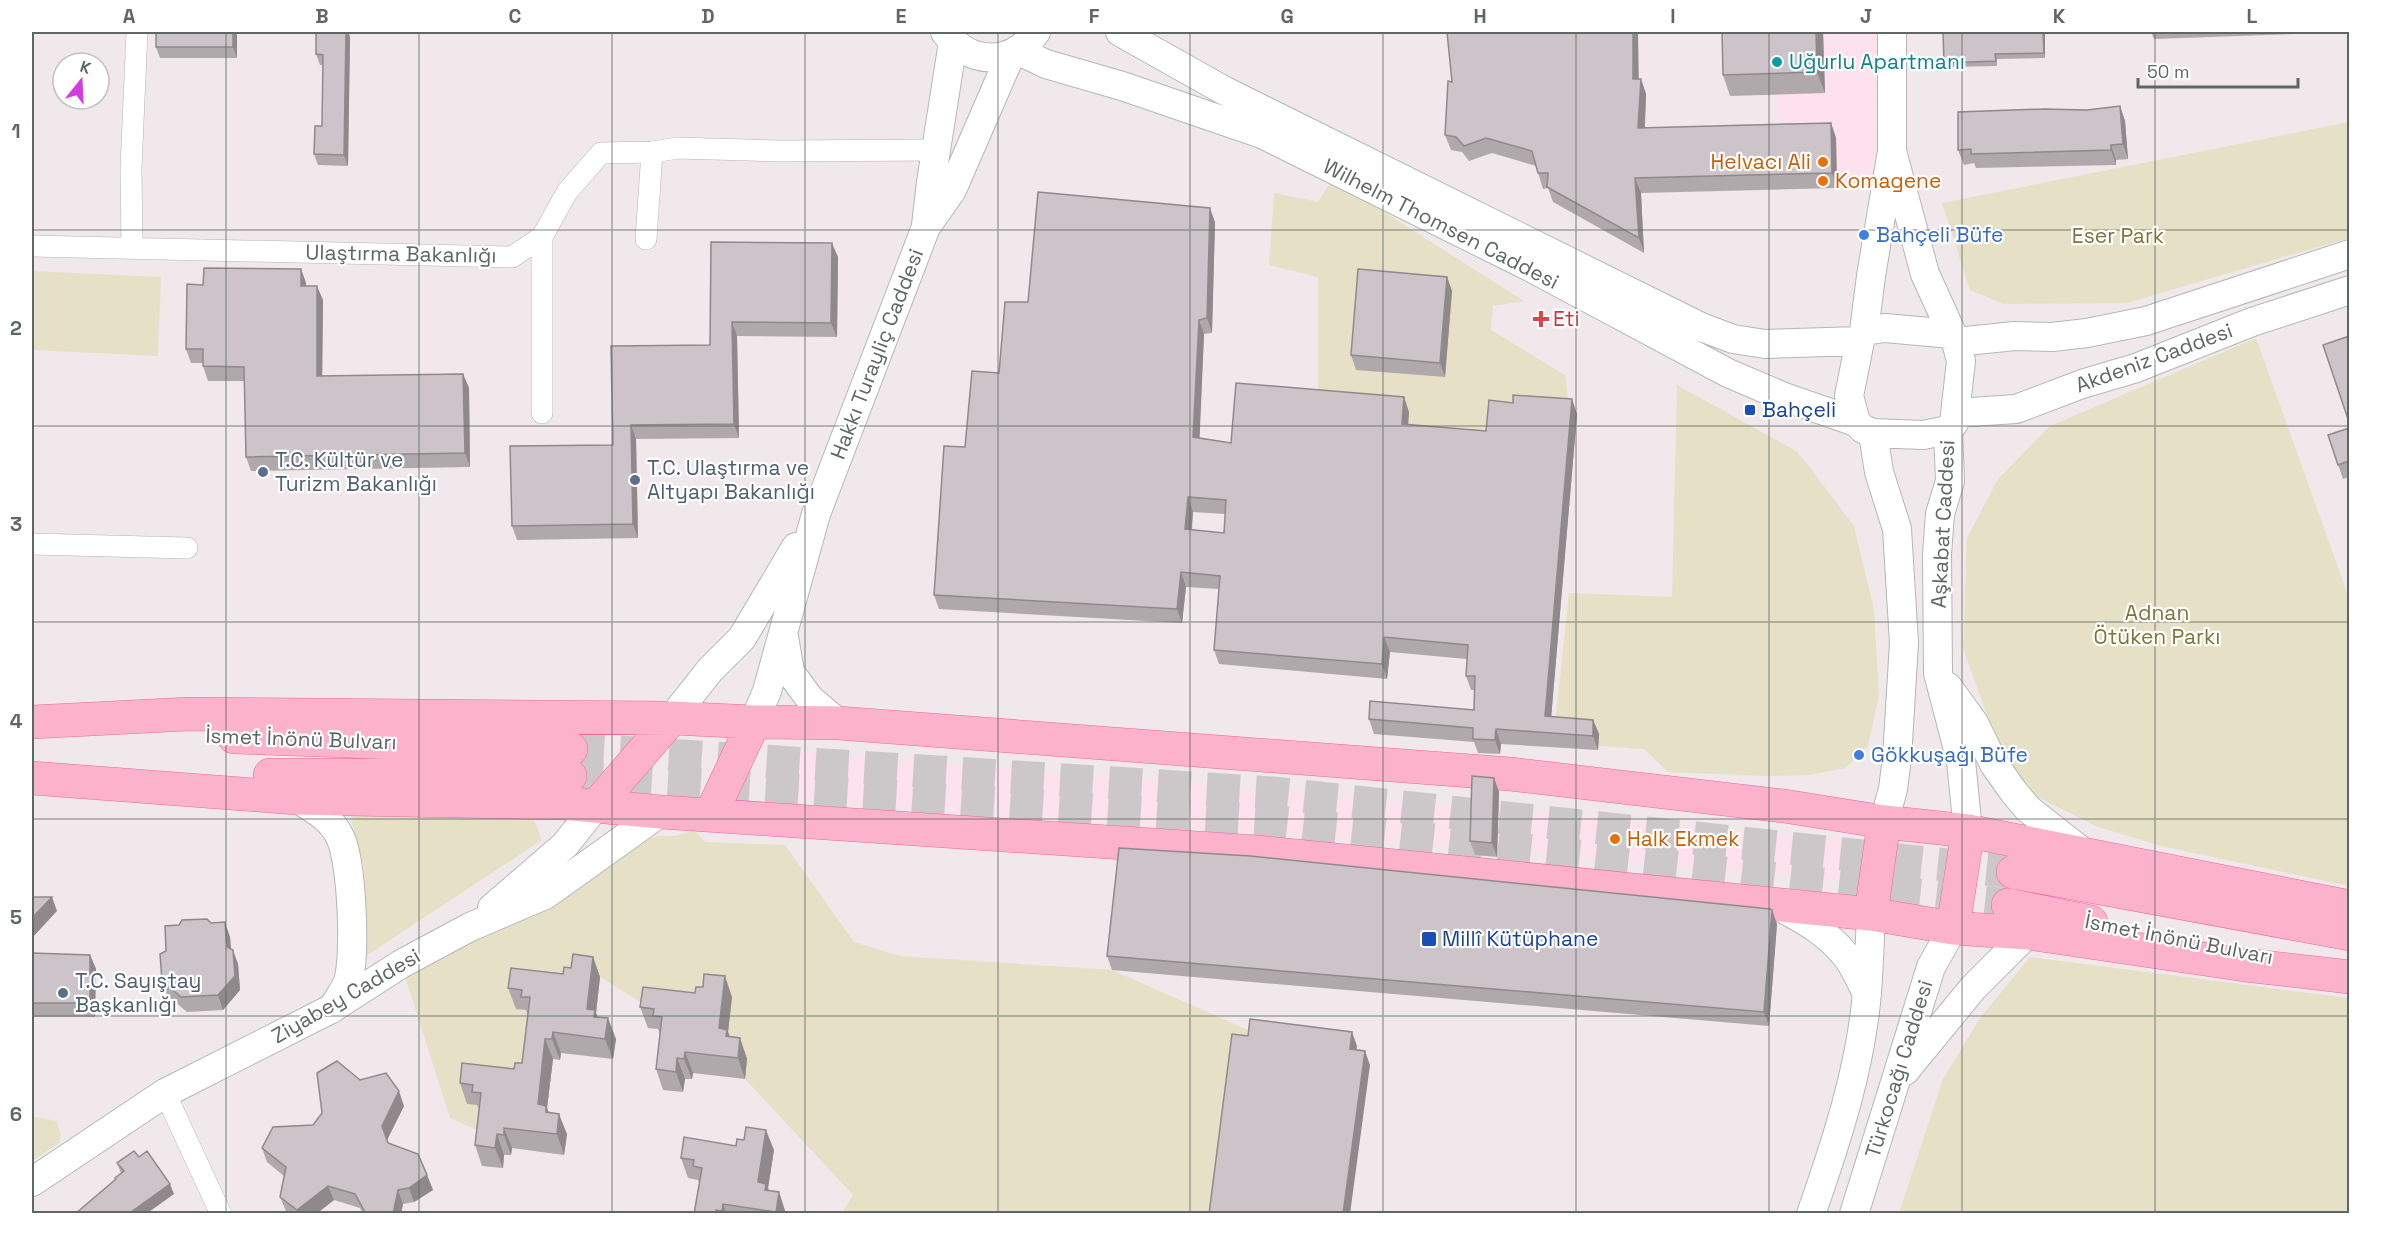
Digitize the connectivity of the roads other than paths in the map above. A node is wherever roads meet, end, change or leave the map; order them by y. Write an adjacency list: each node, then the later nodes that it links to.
1 (137, 32): 13 (street)
2 (1120, 32): 16 (main road, Wilhelm Thomsen Caddesi)
3 (1892, 32): 8 (main road)
4 (949, 37): 5 (main road); 6 (main road, Hakkı Turayliç Caddesi)
5 (1021, 45): 9 (main road, Hakkı Turayliç Caddesi); 20 (main road, Wilhelm Thomsen Caddesi)
6 (936, 150): 7 (street, Ulaştırma Bakanlığı); 9 (main road, Hakkı Turayliç Caddesi)
7 (652, 152): 10 (street, Ulaştırma Bakanlığı); 11 (street)
8 (1892, 152): 16 (main road); 17 (main road)
9 (926, 227): 21 (main road, Hakkı Turayliç Caddesi)
10 (542, 237): 13 (street, Ulaştırma Bakanlığı); 18 (street)
11 (646, 239)
12 (32, 246): 13 (street, Ulaştırma Bakanlığı)
13 (132, 249)
14 (2349, 254): 17 (main road, Akdeniz Caddesi)
15 (2349, 290): 19 (main road, Akdeniz Caddesi)
16 (1862, 336): 17 (main road); 20 (main road)
17 (1954, 338): 19 (main road)
18 (542, 413)
19 (1952, 421): 20 (main road); 25 (main road, Aşkabat Caddesi)
20 (1864, 427): 36 (main road, Aşkabat Caddesi)
21 (816, 514): 24 (main road, Hakkı Turayliç Caddesi); 26 (main road, Hakkı Turayliç Caddesi)
22 (32, 544): 23 (street)
23 (187, 548)
24 (784, 632): 28 (main road, Hakkı Turayliç Caddesi); 29 (main road)
25 (1938, 673): 37 (main road, Aşkabat Caddesi); 38 (main road)
26 (672, 718): 27 (main road); 28 (main road); 33 (main road)
27 (32, 722)
28 (754, 723): 29 (main road); 35 (main road)
29 (838, 723): 36 (main road)
30 (32, 730): 31 (main road, İsmet İnönü Bulvarı)
31 (32, 776): 32 (main road)
32 (296, 798): 33 (main road); 50 (main road)
33 (596, 806): 34 (main road); 44 (main road)
34 (661, 812): 35 (main road); 44 (main road, Ziyabey Caddesi)
35 (711, 814): 40 (main road)
36 (1884, 822): 37 (main road); 43 (main road)
37 (1968, 831): 38 (main road); 45 (main road)
38 (2084, 853): 42 (main road)
39 (2013, 872): 47 (main road, İsmet İnönü Bulvarı)
40 (1775, 905): 43 (main road); 49 (main road)
41 (2008, 905): 48 (main road, İsmet İnönü Bulvarı)
42 (2349, 907)
43 (1871, 914): 45 (main road); 49 (main road, Türkocağı Caddesi)
44 (470, 927): 50 (main road, Ziyabey Caddesi)
45 (1953, 928): 46 (main road); 51 (main road, Türkocağı Caddesi)
46 (2028, 933): 48 (main road); 51 (main road)
47 (2349, 934)
48 (2349, 975)
49 (1867, 994): 55 (main road, Türkocağı Caddesi)
50 (332, 1009): 52 (main road, Ziyabey Caddesi)
51 (1896, 1082): 56 (main road, Türkocağı Caddesi)
52 (165, 1093): 53 (main road, Ziyabey Caddesi); 54 (street)
53 (32, 1182)
54 (221, 1214)
55 (1812, 1214)
56 (1854, 1214)

